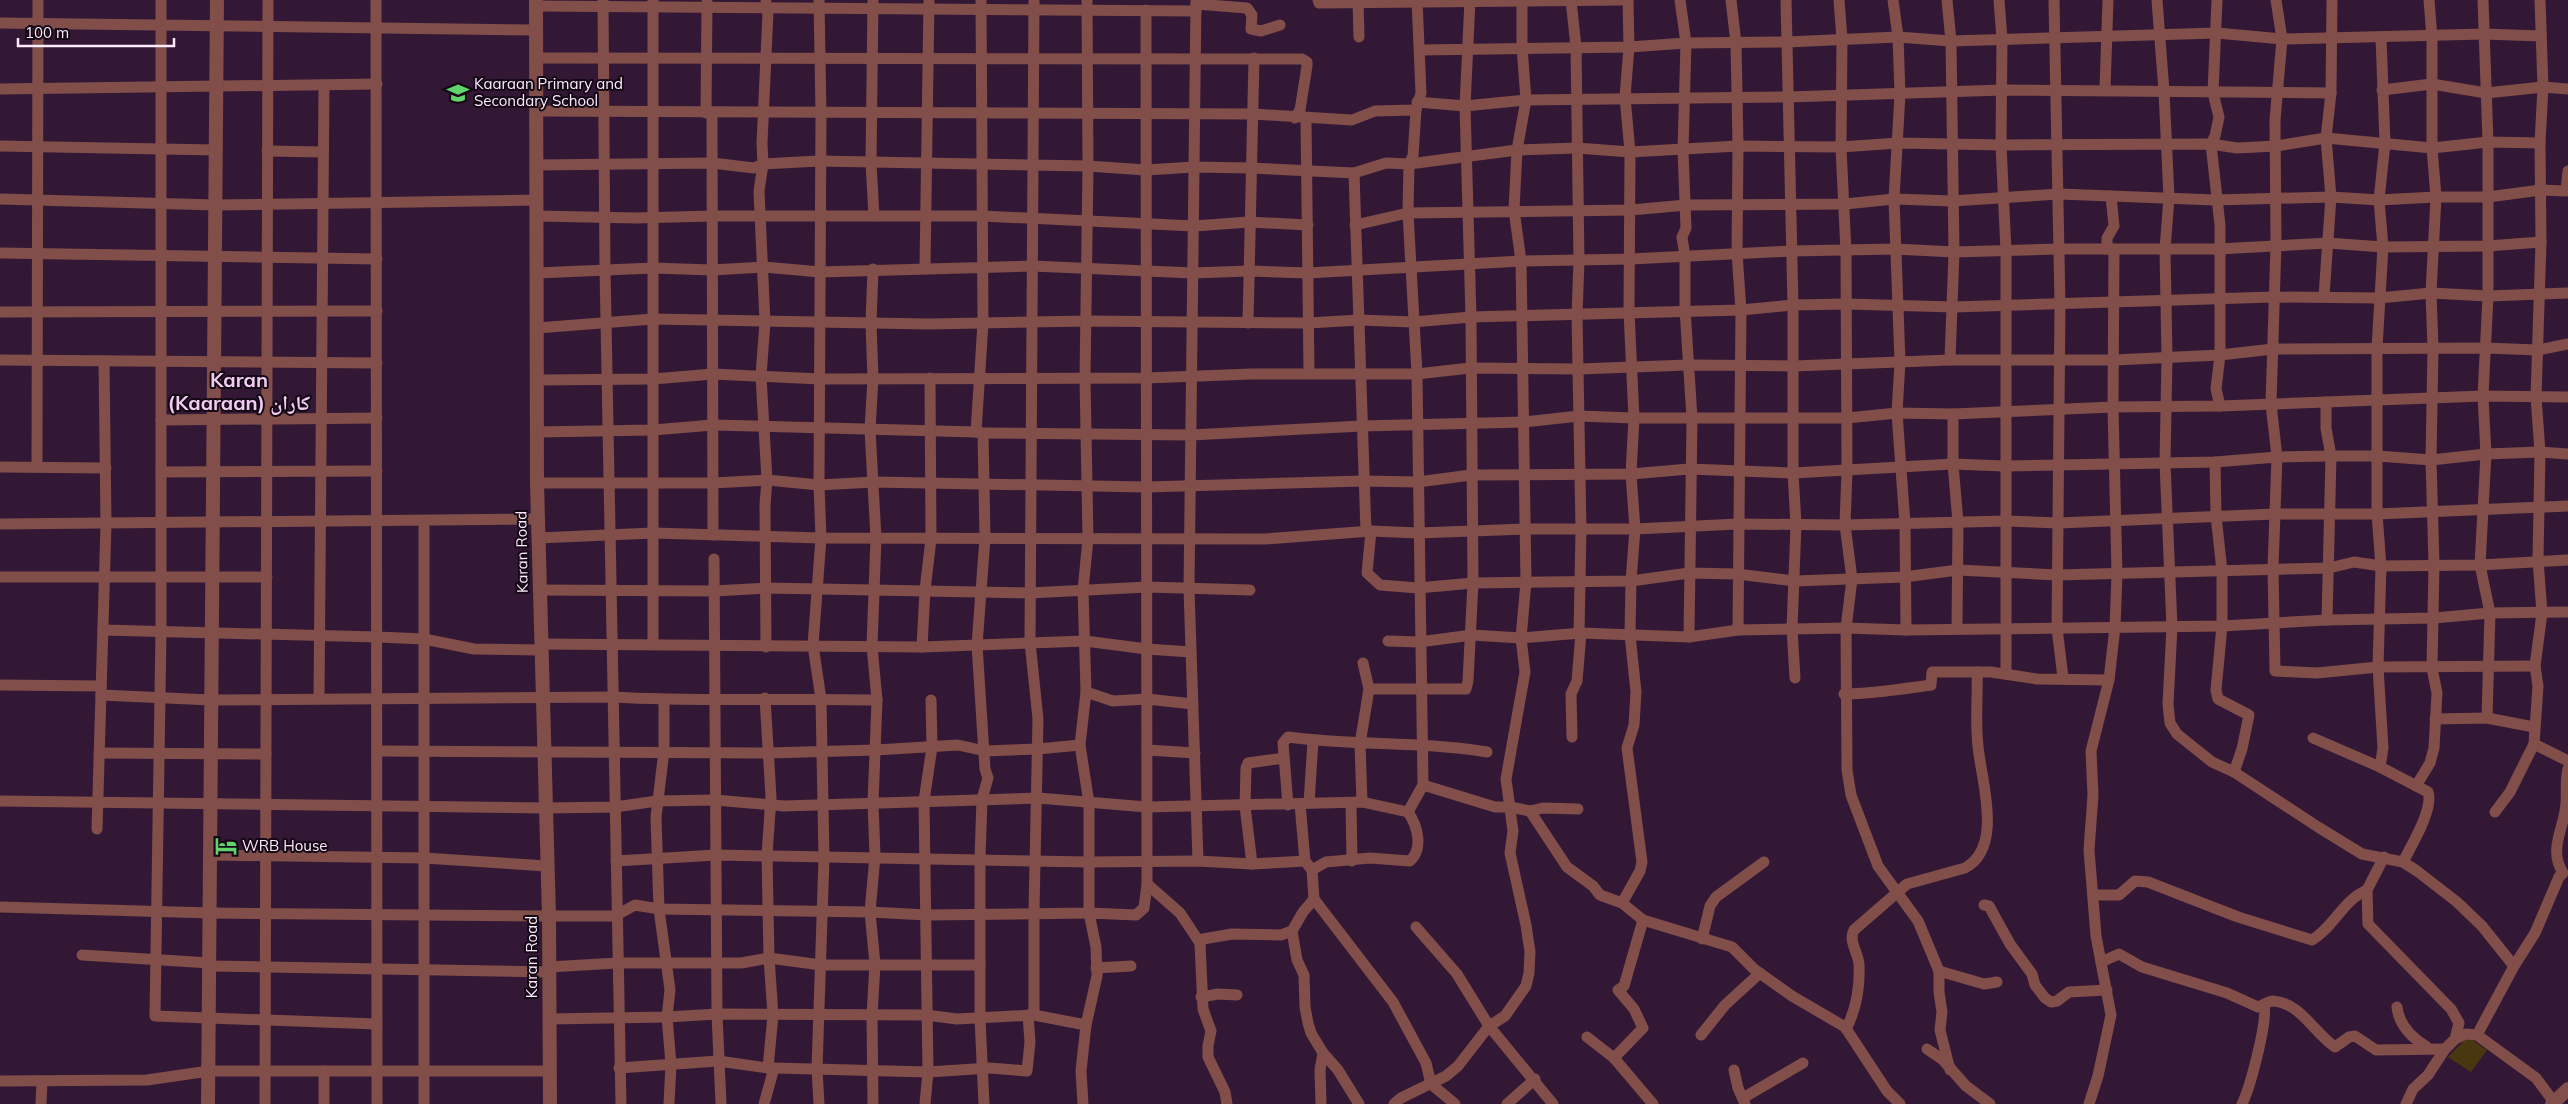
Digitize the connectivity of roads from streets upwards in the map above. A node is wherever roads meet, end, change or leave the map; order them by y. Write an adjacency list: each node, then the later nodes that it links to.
1 (38, 0): 44 (street)
2 (161, 0): 45 (street)
3 (217, 0): 46 (street)
4 (268, 0): 48 (street)
5 (376, 0): 49 (street)
6 (1318, 0): 27 (street)
7 (1522, 0): 8 (street); 29 (street); 70 (street)
8 (1571, 0): 9 (street); 71 (street)
9 (1621, 0)
10 (1628, 0): 69 (street)
11 (1680, 0): 66 (street)
12 (1731, 0): 68 (street)
13 (1786, 0): 67 (street)
14 (1839, 0): 62 (street)
15 (1892, 0): 56 (street)
16 (1947, 0): 65 (street)
17 (1999, 0): 63 (street)
18 (2054, 0): 59 (street)
19 (2108, 0): 57 (street)
20 (2157, 0): 53 (street)
21 (2217, 0): 51 (street)
22 (2276, 0): 64 (street)
23 (2332, 0): 60 (street)
24 (2429, 0): 58 (street)
25 (2483, 0): 52 (street)
26 (2540, 0): 54 (street)
27 (1358, 1): 28 (street); 55 (street)
28 (1417, 1): 29 (street); 73 (street)
29 (1470, 1): 72 (street)
30 (536, 3): 31 (street); 50 (street, Karan Road)
31 (603, 3): 32 (street); 75 (street)
32 (653, 3): 33 (street); 76 (street)
33 (707, 4): 34 (street); 77 (street)
34 (766, 4): 35 (street); 78 (street)
35 (819, 4): 36 (street); 79 (street)
36 (873, 4): 37 (street); 80 (street)
37 (929, 4): 38 (street); 81 (street)
38 (981, 5): 39 (street); 82 (street)
39 (1034, 5): 40 (street); 83 (street)
40 (1087, 5): 42 (street); 84 (street)
41 (1196, 5): 42 (street); 47 (street); 86 (street)
42 (1146, 10): 85 (street)
43 (0, 23): 44 (street)
44 (38, 23): 45 (street); 95 (street)
45 (161, 25): 46 (street); 92 (street)
46 (217, 25): 48 (street); 93 (street)
47 (1280, 25)
48 (268, 26): 49 (street); 90 (street)
49 (376, 28): 50 (street); 88 (street)
50 (536, 30): 74 (street, Karan Road)
51 (2217, 33): 53 (street); 64 (street); 105 (street)
52 (2484, 34): 54 (street); 58 (street); 107 (street)
53 (2158, 35): 57 (street); 102 (street)
54 (2541, 36): 94 (street)
55 (1359, 37)
56 (1898, 37): 62 (street); 65 (street); 109 (street)
57 (2106, 37): 59 (street); 100 (street)
58 (2432, 37): 61 (street); 89 (street)
59 (2055, 38): 63 (street); 99 (street)
60 (2333, 38): 61 (street); 64 (street); 106 (street)
61 (2381, 38): 101 (street)
62 (1842, 39): 67 (street); 108 (street)
63 (2002, 39): 65 (street); 98 (street)
64 (2282, 39): 103 (street)
65 (1951, 41): 104 (street)
66 (1686, 42): 68 (street); 69 (street); 112 (street)
67 (1788, 42): 68 (street); 111 (street)
68 (1736, 43): 113 (street)
69 (1629, 46): 71 (street); 110 (street)
70 (1522, 47): 71 (street); 72 (street); 114 (street)
71 (1576, 47): 115 (street)
72 (1466, 49): 73 (street); 117 (street)
73 (1420, 50): 116 (street)
74 (536, 58): 75 (street); 118 (street, Karan Road)
75 (604, 58): 76 (street); 119 (street)
76 (654, 58): 77 (street); 120 (street)
77 (707, 58): 78 (street); 121 (street)
78 (766, 58): 79 (street); 122 (street)
79 (820, 58): 80 (street); 123 (street)
80 (874, 58): 81 (street); 124 (street)
81 (929, 58): 82 (street); 125 (street)
82 (981, 58): 83 (street); 126 (street)
83 (1034, 58): 84 (street); 127 (street)
84 (1088, 58): 85 (street); 128 (street)
85 (1146, 58): 86 (street); 129 (street)
86 (1196, 58): 87 (street); 130 (street)
87 (1254, 58): 131 (street); 132 (street)
88 (377, 84): 91 (street); 193 (street)
89 (2432, 84): 101 (street); 107 (street); 150 (street)
90 (268, 85): 91 (street); 93 (street); 155 (street)
91 (324, 85): 156 (street)
92 (161, 86): 93 (street); 95 (street); 151 (street)
93 (216, 86): 152 (street)
94 (2543, 87): 97 (street); 107 (street); 137 (street)
95 (37, 88): 96 (street); 144 (street)
96 (0, 89)
97 (2568, 89)
98 (2003, 90): 99 (street); 104 (street); 142 (street)
99 (2054, 90): 100 (street); 138 (street)
100 (2105, 90): 102 (street)
101 (2382, 90): 136 (street)
102 (2164, 91): 105 (street); 139 (street)
103 (2277, 92): 105 (street); 106 (street); 147 (street)
104 (1952, 93): 109 (street); 141 (street)
105 (2213, 93): 140 (street)
106 (2331, 93): 133 (street)
107 (2486, 93): 134 (street)
108 (1842, 94): 109 (street); 111 (street); 148 (street)
109 (1900, 94): 135 (street)
110 (1625, 97): 112 (street); 115 (street); 157 (street)
111 (1788, 97): 113 (street); 146 (street)
112 (1684, 98): 113 (street); 154 (street)
113 (1736, 98): 145 (street)
114 (1526, 100): 115 (street); 117 (street); 153 (street)
115 (1576, 101): 149 (street)
116 (1417, 106): 117 (street); 132 (street); 166 (street)
117 (1465, 106): 158 (street)
118 (536, 112): 119 (street); 167 (street, Karan Road)
119 (604, 112): 120 (street); 164 (street)
120 (654, 112): 121 (street); 160 (street)
121 (709, 113): 122 (street); 161 (street)
122 (763, 113): 123 (street); 165 (street)
123 (821, 113): 124 (street); 159 (street)
124 (873, 113): 125 (street); 162 (street)
125 (928, 113): 126 (street); 163 (street)
126 (981, 114): 127 (street); 168 (street)
127 (1033, 114): 128 (street); 169 (street)
128 (1088, 114): 129 (street); 170 (street)
129 (1146, 114): 130 (street); 173 (street)
130 (1195, 114): 131 (street); 171 (street)
131 (1253, 114): 132 (street); 172 (street)
132 (1301, 118): 174 (street)
133 (2326, 138): 136 (street); 147 (street); 180 (street)
134 (2488, 142): 137 (street); 150 (street); 184 (street)
135 (1898, 143): 141 (street); 148 (street); 186 (street)
136 (2385, 143): 150 (street); 191 (street)
137 (2540, 143): 177 (street)
138 (2056, 144): 139 (street); 142 (street); 178 (street)
139 (2167, 144): 140 (street); 183 (street)
140 (2211, 144): 147 (street); 190 (street)
141 (1952, 145): 142 (street); 192 (street)
142 (2001, 145): 182 (street)
143 (0, 146): 144 (street)
144 (37, 146): 151 (street); 188 (street)
145 (1738, 146): 146 (street); 154 (street); 200 (street)
146 (1789, 146): 148 (street); 201 (street)
147 (2276, 146): 187 (street)
148 (1841, 147): 197 (street)
149 (1577, 148): 153 (street); 157 (street); 205 (street)
150 (2432, 148): 181 (street)
151 (161, 149): 152 (street); 194 (street)
152 (216, 150): 198 (street)
153 (1517, 150): 158 (street); 202 (street)
154 (1683, 150): 157 (street); 199 (street)
155 (267, 151): 156 (street); 195 (street)
156 (323, 152): 196 (street)
157 (1630, 152): 203 (street)
158 (1466, 156): 166 (street); 204 (street)
159 (819, 162): 162 (street); 165 (street); 212 (street)
160 (653, 163): 161 (street); 164 (street); 209 (street)
161 (712, 163): 165 (street); 210 (street)
162 (870, 163): 163 (street); 213 (street)
163 (928, 163): 168 (street); 214 (street)
164 (605, 164): 167 (street); 208 (street)
165 (764, 164): 211 (street)
166 (1409, 164): 176 (street); 206 (street)
167 (537, 165): 189 (street, Karan Road)
168 (981, 165): 169 (street); 215 (street)
169 (1033, 165): 170 (street); 216 (street)
170 (1088, 166): 173 (street); 217 (street)
171 (1194, 167): 172 (street); 173 (street); 222 (street)
172 (1250, 168): 174 (street); 218 (street)
173 (1146, 170): 219 (street)
174 (1307, 170): 176 (street); 220 (street)
175 (2568, 171): 177 (street)
176 (1354, 173): 221 (street)
177 (2541, 190): 184 (street); 223 (street)
178 (2059, 194): 179 (street); 182 (street); 230 (street)
179 (2111, 196): 183 (street); 231 (street)
180 (2331, 197): 187 (street); 191 (street); 224 (street)
181 (2436, 197): 184 (street); 191 (street); 226 (street)
182 (2005, 198): 192 (street); 235 (street)
183 (2169, 198): 190 (street); 232 (street)
184 (2488, 198): 227 (street)
185 (0, 199): 188 (street)
186 (1894, 199): 192 (street); 197 (street); 229 (street)
187 (2274, 199): 190 (street); 225 (street)
188 (37, 200): 194 (street); 239 (street)
189 (537, 200): 193 (street); 207 (street, Karan Road)
190 (2216, 200): 233 (street)
191 (2379, 200): 228 (street)
192 (1952, 201): 238 (street)
193 (377, 203): 196 (street); 246 (street)
194 (161, 204): 198 (street); 241 (street)
195 (267, 204): 196 (street); 198 (street); 244 (street)
196 (323, 204): 245 (street)
197 (1845, 204): 201 (street); 237 (street)
198 (216, 205): 242 (street)
199 (1686, 205): 200 (street); 203 (street); 243 (street)
200 (1737, 205): 201 (street); 240 (street)
201 (1790, 205): 234 (street)
202 (1514, 210): 204 (street); 205 (street); 248 (street)
203 (1631, 210): 205 (street); 247 (street)
204 (1466, 211): 206 (street); 250 (street)
205 (1578, 211): 249 (street)
206 (1408, 213): 221 (street); 256 (street)
207 (537, 216): 208 (street); 265 (street, Karan Road)
208 (605, 216): 209 (street); 257 (street)
209 (653, 216): 210 (street); 254 (street)
210 (712, 216): 211 (street); 260 (street)
211 (760, 216): 212 (street); 252 (street)
212 (820, 216): 213 (street); 263 (street)
213 (874, 216): 214 (street)
214 (926, 216): 215 (street); 255 (street)
215 (982, 216): 216 (street); 259 (street)
216 (1032, 218): 217 (street); 251 (street)
217 (1088, 222): 219 (street); 253 (street)
218 (1249, 222): 220 (street); 222 (street); 262 (street)
219 (1146, 224): 222 (street); 261 (street)
220 (1308, 225): 267 (street)
221 (1355, 225): 264 (street)
222 (1194, 226): 266 (street)
223 (2541, 242): 227 (street); 270 (street)
224 (2328, 243): 225 (street); 228 (street); 271 (street)
225 (2276, 244): 233 (street); 273 (street)
226 (2435, 246): 227 (street); 228 (street); 268 (street)
227 (2487, 246): 272 (street)
228 (2383, 247): 274 (street)
229 (1895, 249): 237 (street); 238 (street); 282 (street)
230 (2060, 249): 231 (street); 235 (street); 281 (street)
231 (2111, 249): 232 (street); 277 (street)
232 (2165, 249): 233 (street); 276 (street)
233 (2218, 249): 275 (street)
234 (1791, 251): 237 (street); 240 (street); 279 (street)
235 (2006, 251): 238 (street); 280 (street)
236 (0, 252): 239 (street)
237 (1846, 252): 278 (street)
238 (1954, 252): 283 (street)
239 (37, 253): 241 (street); 292 (street)
240 (1736, 253): 243 (street); 285 (street)
241 (161, 255): 242 (street); 286 (street)
242 (215, 256): 244 (street); 287 (street)
243 (1685, 256): 247 (street); 284 (street)
244 (267, 257): 245 (street); 288 (street)
245 (322, 258): 246 (street); 289 (street)
246 (377, 259): 290 (street)
247 (1630, 259): 249 (street); 293 (street)
248 (1521, 260): 249 (street); 250 (street); 294 (street)
249 (1579, 261): 295 (street)
250 (1468, 263): 256 (street); 296 (street)
251 (1032, 266): 253 (street); 259 (street); 307 (street)
252 (764, 267): 260 (street); 263 (street); 302 (street)
253 (1085, 267): 261 (street); 300 (street)
254 (653, 268): 257 (street); 260 (street); 297 (street)
255 (925, 268): 258 (street); 259 (street)
256 (1410, 268): 264 (street); 304 (street)
257 (605, 269): 265 (street); 301 (street)
258 (873, 269): 263 (street); 305 (street)
259 (982, 269): 306 (street)
260 (712, 270): 299 (street)
261 (1146, 271): 266 (street); 308 (street)
262 (1249, 271): 266 (street); 267 (street); 309 (street)
263 (820, 272): 303 (street)
264 (1357, 272): 267 (street); 298 (street)
265 (537, 273): 312 (street, Karan Road)
266 (1193, 273): 311 (street)
267 (1308, 273): 310 (street)
268 (2431, 293): 272 (street); 274 (street); 315 (street)
269 (2568, 293): 270 (street)
270 (2538, 295): 272 (street); 318 (street)
271 (2324, 296): 273 (street); 274 (street)
272 (2488, 296): 316 (street)
273 (2273, 297): 275 (street); 317 (street)
274 (2379, 298): 314 (street)
275 (2220, 300): 276 (street); 319 (street)
276 (2166, 302): 277 (street); 320 (street)
277 (2114, 303): 281 (street); 326 (street)
278 (1846, 304): 279 (street); 282 (street); 334 (street)
279 (1793, 305): 285 (street); 337 (street)
280 (2006, 305): 281 (street); 283 (street); 325 (street)
281 (2060, 305): 321 (street)
282 (1898, 307): 283 (street); 329 (street)
283 (1954, 307): 324 (street)
284 (1685, 310): 285 (street); 293 (street); 335 (street)
285 (1741, 310): 336 (street)
286 (161, 311): 287 (street); 292 (street); 328 (street)
287 (215, 311): 288 (street); 333 (street)
288 (267, 311): 289 (street); 330 (street)
289 (322, 311): 290 (street); 331 (street)
290 (377, 311): 332 (street)
291 (0, 312): 292 (street)
292 (36, 312): 323 (street)
293 (1629, 312): 295 (street); 339 (street)
294 (1520, 315): 295 (street); 296 (street); 340 (street)
295 (1577, 315): 341 (street)
296 (1471, 317): 304 (street); 338 (street)
297 (653, 319): 299 (street); 301 (street); 355 (street)
298 (1359, 320): 304 (street); 310 (street); 343 (street)
299 (712, 321): 302 (street); 344 (street)
300 (1086, 321): 307 (street); 308 (street); 353 (street)
301 (606, 322): 312 (street); 348 (street)
302 (765, 322): 303 (street); 346 (street)
303 (820, 322): 305 (street); 356 (street)
304 (1413, 322): 345 (street)
305 (871, 323): 306 (street); 349 (street)
306 (984, 323): 307 (street); 351 (street)
307 (1032, 323): 352 (street)
308 (1146, 323): 311 (street); 354 (street)
309 (1248, 323): 310 (street); 311 (street)
310 (1309, 323): 342 (street)
311 (1192, 324): 347 (street)
312 (537, 328): 357 (street, Karan Road)
313 (2568, 344): 318 (street)
314 (2377, 348): 315 (street); 317 (street); 362 (street)
315 (2433, 348): 316 (street); 361 (street)
316 (2485, 348): 318 (street); 358 (street)
317 (2273, 349): 319 (street); 364 (street)
318 (2538, 350): 359 (street)
319 (2220, 355): 320 (street); 365 (street)
320 (2167, 357): 326 (street); 367 (street)
321 (2058, 358): 325 (street); 326 (street); 369 (street)
322 (0, 360): 323 (street)
323 (36, 360): 327 (street); 414 (street)
324 (1950, 360): 325 (street); 329 (street)
325 (2006, 360): 368 (street)
326 (2114, 360): 366 (street)
327 (104, 361): 328 (street); 416 (street)
328 (161, 362): 333 (street); 382 (street)
329 (1900, 362): 334 (street); 370 (street)
330 (267, 363): 331 (street); 333 (street); 380 (street)
331 (321, 363): 332 (street); 374 (street)
332 (377, 363): 375 (street)
333 (214, 364): 379 (street)
334 (1846, 364): 337 (street); 378 (street)
335 (1688, 365): 336 (street); 339 (street); 377 (street)
336 (1741, 366): 337 (street); 381 (street)
337 (1794, 366): 373 (street)
338 (1470, 368): 340 (street); 345 (street); 383 (street)
339 (1632, 368): 341 (street); 376 (street)
340 (1522, 369): 341 (street); 384 (street)
341 (1579, 369): 372 (street)
342 (1310, 373): 343 (street); 347 (street)
343 (1360, 373): 345 (street); 387 (street)
344 (713, 374): 346 (street); 355 (street); 385 (street)
345 (1417, 374): 388 (street)
346 (761, 376): 356 (street); 386 (street)
347 (1192, 377): 354 (street); 399 (street)
348 (608, 378): 355 (street); 357 (street); 389 (street)
349 (873, 378): 350 (street); 356 (street); 392 (street)
350 (930, 378): 351 (street); 394 (street)
351 (978, 378): 352 (street); 396 (street)
352 (1031, 378): 353 (street); 398 (street)
353 (1085, 378): 354 (street); 397 (street)
354 (1146, 378): 395 (street)
355 (653, 379): 391 (street)
356 (820, 379): 390 (street)
357 (537, 380): 393 (street, Karan Road)
358 (2483, 396): 359 (street); 361 (street); 401 (street)
359 (2536, 397): 360 (street); 400 (street)
360 (2568, 397)
361 (2431, 398): 362 (street); 406 (street)
362 (2378, 399): 363 (street); 405 (street)
363 (2326, 402): 364 (street); 404 (street)
364 (2271, 404): 365 (street); 403 (street)
365 (2220, 406): 367 (street)
366 (2113, 407): 367 (street); 369 (street); 407 (street)
367 (2167, 407): 409 (street)
368 (2006, 410): 369 (street); 371 (street); 412 (street)
369 (2058, 410): 411 (street)
370 (1897, 413): 371 (street); 378 (street); 415 (street)
371 (1953, 414): 410 (street)
372 (1579, 416): 376 (street); 384 (street); 429 (street)
373 (1794, 416): 378 (street); 381 (street); 425 (street)
374 (321, 418): 375 (street); 380 (street); 424 (street)
375 (377, 418): 420 (street)
376 (1634, 418): 377 (street); 426 (street)
377 (1692, 418): 381 (street); 417 (street)
378 (1847, 418): 419 (street)
379 (214, 419): 380 (street); 382 (street); 422 (street)
380 (267, 419): 423 (street)
381 (1741, 419): 418 (street)
382 (161, 420): 421 (street)
383 (1470, 422): 384 (street); 388 (street); 427 (street)
384 (1524, 422): 428 (street)
385 (713, 425): 386 (street); 391 (street); 437 (street)
386 (765, 426): 390 (street); 430 (street)
387 (1362, 426): 388 (street); 399 (street); 431 (street)
388 (1417, 426): 434 (street)
389 (610, 429): 391 (street); 393 (street); 436 (street)
390 (820, 429): 392 (street); 439 (street)
391 (653, 430): 432 (street)
392 (870, 430): 394 (street); 433 (street)
393 (537, 432): 435 (street, Karan Road)
394 (929, 432): 396 (street); 438 (street)
395 (1146, 432): 397 (street); 399 (street); 443 (street)
396 (979, 433): 398 (street); 442 (street)
397 (1086, 433): 398 (street); 444 (street)
398 (1031, 434): 440 (street)
399 (1191, 435): 441 (street)
400 (2540, 452): 401 (street); 402 (street); 446 (street)
401 (2486, 454): 406 (street); 447 (street)
402 (2568, 454)
403 (2277, 456): 404 (street); 408 (street); 450 (street)
404 (2331, 456): 405 (street); 448 (street)
405 (2378, 456): 406 (street); 451 (street)
406 (2431, 460): 449 (street)
407 (2115, 462): 409 (street); 411 (street); 455 (street)
408 (2215, 462): 409 (street); 452 (street)
409 (2165, 463): 453 (street)
410 (1953, 464): 412 (street); 415 (street); 460 (street)
411 (2060, 464): 412 (street); 463 (street)
412 (2004, 466): 458 (street)
413 (0, 467): 414 (street)
414 (36, 467): 416 (street)
415 (1901, 467): 419 (street); 469 (street)
416 (106, 468): 465 (street)
417 (1690, 469): 418 (street); 426 (street); 470 (street)
418 (1740, 470): 425 (street); 467 (street)
419 (1848, 470): 425 (street); 471 (street)
420 (377, 471): 424 (street); 456 (street)
421 (161, 472): 422 (street); 466 (street)
422 (213, 472): 423 (street); 461 (street)
423 (267, 472): 424 (street); 462 (street)
424 (321, 472): 459 (street)
425 (1793, 472): 468 (street)
426 (1631, 474): 429 (street); 474 (street)
427 (1471, 475): 428 (street); 434 (street); 475 (street)
428 (1525, 475): 429 (street); 472 (street)
429 (1578, 475): 473 (street)
430 (767, 480): 437 (street); 439 (street); 481 (street)
431 (1364, 481): 434 (street); 441 (street); 476 (street)
432 (653, 482): 436 (street); 437 (street); 477 (street)
433 (874, 482): 438 (street); 439 (street); 484 (street)
434 (1418, 482): 478 (street)
435 (537, 483): 436 (street); 454 (street, Karan Road)
436 (610, 483): 480 (street)
437 (713, 483): 479 (street)
438 (931, 483): 442 (street); 486 (street)
439 (819, 485): 483 (street)
440 (1031, 485): 442 (street); 444 (street); 487 (street)
441 (1190, 485): 443 (street); 490 (street)
442 (984, 486): 485 (street)
443 (1146, 487): 444 (street); 489 (street)
444 (1086, 488): 488 (street)
445 (2568, 506): 446 (street)
446 (2538, 507): 447 (street); 492 (street)
447 (2484, 509): 449 (street); 495 (street)
448 (2329, 512): 450 (street); 451 (street); 498 (street)
449 (2432, 512): 451 (street); 494 (street)
450 (2275, 514): 452 (street); 497 (street)
451 (2377, 514): 496 (street)
452 (2216, 516): 453 (street); 501 (street)
453 (2168, 518): 455 (street); 503 (street)
454 (537, 519): 457 (street); 482 (street, Karan Road)
455 (2115, 519): 463 (street); 505 (street)
456 (377, 521): 457 (street); 459 (street); 560 (street)
457 (424, 521): 562 (street)
458 (2006, 521): 460 (street); 463 (street); 500 (street)
459 (320, 522): 462 (street); 556 (street)
460 (1958, 522): 469 (street); 499 (street)
461 (213, 523): 462 (street); 466 (street); 510 (street)
462 (267, 523): 511 (street)
463 (2059, 523): 506 (street)
464 (0, 524): 465 (street)
465 (106, 524): 466 (street); 508 (street)
466 (161, 524): 509 (street)
467 (1738, 524): 468 (street); 470 (street); 504 (street)
468 (1796, 524): 471 (street); 516 (street)
469 (1905, 524): 471 (street); 512 (street)
470 (1689, 526): 474 (street); 502 (street)
471 (1845, 526): 513 (street)
472 (1526, 529): 473 (street); 475 (street); 515 (street)
473 (1580, 529): 474 (street); 517 (street)
474 (1635, 529): 514 (street)
475 (1471, 530): 478 (street); 518 (street)
476 (1368, 532): 478 (street); 490 (street); 521 (street)
477 (653, 533): 479 (street); 480 (street); 522 (street)
478 (1418, 533): 521 (street)
479 (713, 535): 481 (street)
480 (610, 536): 482 (street); 531 (street)
481 (766, 536): 483 (street); 520 (street)
482 (538, 538): 525 (street, Karan Road)
483 (821, 538): 484 (street); 523 (street)
484 (876, 538): 486 (street); 527 (street)
485 (985, 538): 486 (street); 487 (street); 532 (street)
486 (932, 539): 528 (street)
487 (1030, 539): 488 (street); 533 (street)
488 (1088, 539): 489 (street); 529 (street)
489 (1146, 540): 490 (street); 519 (street)
490 (1189, 540): 524 (street)
491 (714, 559): 526 (street)
492 (2538, 560): 493 (street); 495 (street); 534 (street)
493 (2568, 560)
494 (2434, 564): 495 (street); 496 (street); 537 (street)
495 (2480, 565): 536 (street)
496 (2381, 566): 498 (street); 539 (street)
497 (2273, 568): 498 (street); 501 (street); 540 (street)
498 (2329, 568): 538 (street)
499 (1958, 570): 500 (street); 512 (street); 545 (street)
500 (2004, 571): 506 (street); 546 (street)
501 (2222, 571): 503 (street); 541 (street)
502 (1689, 573): 504 (street); 514 (street); 559 (street)
503 (2170, 573): 505 (street); 543 (street)
504 (1737, 574): 516 (street); 550 (street)
505 (2117, 574): 506 (street); 542 (street)
506 (2056, 575): 547 (street)
507 (0, 577): 508 (street)
508 (104, 577): 509 (street); 549 (street)
509 (161, 577): 510 (street); 552 (street)
510 (212, 577): 511 (street); 553 (street)
511 (267, 577): 554 (street)
512 (1904, 577): 513 (street); 551 (street)
513 (1852, 579): 516 (street); 544 (street)
514 (1630, 581): 517 (street); 558 (street)
515 (1526, 582): 517 (street); 518 (street); 561 (street)
516 (1795, 582): 548 (street)
517 (1580, 583): 555 (street)
518 (1473, 584): 521 (street); 557 (street)
519 (1146, 587): 524 (street); 529 (street); 576 (street)
520 (767, 588): 523 (street); 526 (street); 574 (street)
521 (1418, 588): 566 (street)
522 (653, 589): 526 (street); 531 (street); 567 (street)
523 (816, 589): 527 (street); 570 (street)
524 (1189, 589): 530 (street); 577 (street)
525 (539, 590): 531 (street); 573 (street, Karan Road)
526 (714, 590): 569 (street)
527 (874, 590): 528 (street); 572 (street)
528 (925, 590): 532 (street); 575 (street)
529 (1083, 590): 533 (street); 563 (street)
530 (1250, 590)
531 (611, 591): 568 (street)
532 (979, 592): 533 (street); 571 (street)
533 (1030, 593): 565 (street)
534 (2542, 612): 535 (street); 536 (street); 580 (street)
535 (2568, 612)
536 (2490, 613): 537 (street); 579 (street)
537 (2434, 618): 539 (street); 582 (street)
538 (2327, 620): 539 (street); 540 (street)
539 (2378, 620): 581 (street)
540 (2274, 624): 541 (street); 581 (street)
541 (2222, 626): 543 (street); 643 (street)
542 (2115, 627): 543 (street); 547 (street); 587 (street)
543 (2172, 627): 643 (street)
544 (1846, 628): 548 (street); 551 (street); 593 (street)
545 (1957, 628): 546 (street); 551 (street)
546 (2007, 628): 547 (street); 584 (street)
547 (2056, 628): 586 (street)
548 (1792, 629): 550 (street); 585 (street)
549 (103, 630): 552 (street); 589 (street)
550 (1738, 630): 559 (street)
551 (1906, 630)
552 (160, 631): 553 (street); 594 (street)
553 (212, 632): 554 (street); 605 (street)
554 (266, 633): 556 (street); 598 (street)
555 (1580, 634): 558 (street); 561 (street); 613 (street)
556 (319, 635): 560 (street); 599 (street)
557 (1472, 635): 561 (street); 566 (street); 591 (street)
558 (1630, 635): 559 (street); 707 (street)
559 (1689, 636)
560 (377, 637): 562 (street); 600 (street)
561 (1521, 638): 670 (street)
562 (424, 639): 573 (street); 601 (street)
563 (1085, 641): 565 (street); 576 (street); 592 (street)
564 (1388, 641): 566 (street)
565 (1030, 642): 571 (street); 621 (street)
566 (1419, 642): 591 (street)
567 (653, 644): 568 (street); 569 (street)
568 (612, 645): 573 (street); 595 (street)
569 (714, 645): 574 (street); 596 (street)
570 (814, 645): 572 (street); 574 (street); 603 (street)
571 (977, 645): 575 (street); 627 (street)
572 (872, 646): 575 (street); 607 (street)
573 (541, 647): 602 (street, Karan Road)
574 (766, 647)
575 (922, 647)
576 (1147, 649): 577 (street); 604 (street)
577 (1191, 652): 609 (street)
578 (1363, 663): 590 (street)
579 (2489, 666): 580 (street); 582 (street); 610 (street)
580 (2535, 666): 612 (street)
581 (2378, 667): 582 (street); 641 (street)
582 (2432, 668): 611 (street)
583 (1977, 672): 584 (street); 593 (street); 704 (street)
584 (2006, 674): 586 (street)
585 (1795, 678)
586 (2063, 678): 587 (street)
587 (2109, 680): 705 (street)
588 (0, 685): 589 (street)
589 (101, 690): 594 (street); 633 (street)
590 (1369, 690): 591 (street); 617 (street)
591 (1420, 690): 619 (street)
592 (1086, 692): 604 (street); 616 (street)
593 (1844, 694): 704 (street)
594 (160, 697): 605 (street); 634 (street)
595 (612, 697): 602 (street); 606 (street); 624 (street)
596 (714, 698): 597 (street); 606 (street); 630 (street)
597 (765, 698): 603 (street); 635 (street)
598 (266, 699): 599 (street); 605 (street); 637 (street)
599 (319, 699): 600 (street)
600 (377, 699): 601 (street); 628 (street)
601 (424, 699): 602 (street); 629 (street)
602 (542, 699): 638 (street, Karan Road)
603 (821, 699): 607 (street); 626 (street)
604 (1147, 699): 609 (street); 623 (street)
605 (211, 700): 636 (street)
606 (664, 700): 625 (street)
607 (876, 700): 622 (street)
608 (931, 700): 620 (street)
609 (1193, 704): 631 (street)
610 (2487, 718): 611 (street); 612 (street)
611 (2435, 719): 645 (street)
612 (2534, 727): 618 (street)
613 (1572, 737)
614 (2313, 738): 641 (street)
615 (1313, 741): 617 (street); 639 (street); 662 (street)
616 (1080, 744): 621 (street); 657 (street)
617 (1360, 744): 619 (street); 658 (street)
618 (2534, 744): 640 (street); 675 (street)
619 (1422, 745): 632 (street); 644 (street)
620 (932, 747): 622 (street); 627 (street); 652 (street)
621 (1038, 749): 627 (street); 647 (street)
622 (876, 750): 626 (street); 656 (street)
623 (1147, 750): 631 (street); 669 (street)
624 (614, 751): 625 (street); 638 (street); 668 (street)
625 (664, 751): 630 (street); 649 (street)
626 (822, 751): 635 (street); 663 (street)
627 (985, 751): 648 (street)
628 (377, 752): 629 (street); 664 (street)
629 (424, 752): 638 (street); 665 (street)
630 (715, 752): 635 (street); 650 (street)
631 (1195, 752): 666 (street)
632 (1487, 752)
633 (99, 753): 634 (street); 653 (street)
634 (159, 753): 636 (street); 654 (street)
635 (768, 753): 655 (street)
636 (211, 754): 637 (street); 659 (street)
637 (266, 754): 660 (street)
638 (544, 754): 671 (street, Karan Road)
639 (1284, 758): 661 (street); 667 (street)
640 (2568, 761)
641 (2380, 767): 645 (street)
642 (2568, 769): 646 (street)
643 (2234, 772): 682 (street)
644 (1422, 785): 670 (street); 674 (street)
645 (2416, 786): 697 (street)
646 (2566, 786): 701 (street)
647 (1038, 798): 648 (street); 657 (street); 689 (street)
648 (982, 799): 652 (street); 687 (street)
649 (657, 800): 650 (street); 668 (street); 688 (street)
650 (715, 800): 655 (street); 678 (street)
651 (0, 801): 653 (street)
652 (924, 801): 656 (street); 686 (street)
653 (98, 802): 654 (street); 676 (street)
654 (159, 803): 659 (street); 712 (street)
655 (770, 803): 663 (street); 679 (street)
656 (873, 803): 663 (street); 681 (street)
657 (1090, 803): 669 (street); 694 (street)
658 (1357, 803): 662 (street); 674 (street); 693 (street)
659 (210, 804): 660 (street); 677 (street)
660 (266, 804): 664 (street); 680 (street)
661 (1288, 804): 662 (street); 667 (street)
662 (1304, 804): 692 (street)
663 (822, 805): 685 (street)
664 (377, 806): 665 (street); 683 (street)
665 (424, 806): 671 (street); 684 (street)
666 (1197, 806): 667 (street); 669 (street); 691 (street)
667 (1245, 806): 698 (street)
668 (615, 807): 671 (street); 690 (street)
669 (1147, 807): 695 (street)
670 (1510, 807): 673 (street); 772 (street)
671 (546, 808): 699 (street, Karan Road)
672 (1578, 809): 673 (street)
673 (1530, 811): 707 (street)
674 (1408, 812): 693 (street)
675 (2495, 812)
676 (97, 829)
677 (211, 855): 680 (street); 717 (street)
678 (716, 855): 679 (street); 688 (street); 711 (street)
679 (767, 855): 685 (street); 713 (street)
680 (266, 856): 683 (street); 719 (street)
681 (875, 856): 685 (street); 686 (street); 715 (street)
682 (2384, 857): 697 (street); 703 (street)
683 (376, 858): 684 (street); 720 (street)
684 (424, 858): 699 (street); 722 (street)
685 (824, 858): 714 (street)
686 (926, 858): 687 (street); 723 (street)
687 (980, 859): 689 (street); 721 (street)
688 (658, 860): 690 (street); 710 (street)
689 (1035, 860): 694 (street); 716 (street)
690 (616, 861): 725 (street)
691 (1198, 861): 695 (street); 698 (street)
692 (1305, 861): 698 (street); 700 (street)
693 (1352, 861): 700 (street)
694 (1089, 862): 695 (street); 718 (street)
695 (1147, 862): 702 (street)
696 (1764, 862): 729 (street)
697 (2403, 862): 744 (street)
698 (1252, 864)
699 (547, 866): 724 (street, Karan Road)
700 (1312, 870): 706 (street)
701 (2566, 875): 744 (street)
702 (1147, 884): 718 (street); 730 (street)
703 (2367, 890): 705 (street); 777 (street)
704 (1896, 893): 750 (street); 773 (street)
705 (2094, 895): 736 (street)
706 (1314, 899): 728 (street); 803 (street)
707 (1622, 903): 726 (street)
708 (1984, 905): 753 (street)
709 (0, 907): 712 (street)
710 (659, 909): 711 (street); 725 (street); 735 (street)
711 (716, 910): 713 (street); 734 (street)
712 (158, 912): 717 (street); 733 (street)
713 (768, 912): 714 (street); 732 (street)
714 (823, 912): 715 (street); 742 (street)
715 (870, 912): 723 (street); 739 (street)
716 (1034, 912): 718 (street); 721 (street); 761 (street)
717 (211, 913): 719 (street); 738 (street)
718 (1088, 913): 746 (street)
719 (266, 914): 720 (street); 745 (street)
720 (377, 914): 722 (street); 747 (street)
721 (981, 914): 723 (street); 741 (street)
722 (424, 915): 724 (street); 749 (street)
723 (927, 915): 740 (street)
724 (548, 916): 725 (street); 748 (street, Karan Road)
725 (615, 916): 737 (street)
726 (1643, 920): 729 (street); 782 (street)
727 (1416, 928): 772 (street)
728 (1292, 931): 730 (street); 781 (street)
729 (1702, 939): 751 (street)
730 (1200, 943): 755 (street)
731 (82, 955): 733 (street)
732 (769, 958): 734 (street); 742 (street); 759 (street)
733 (157, 960): 738 (street); 766 (street)
734 (716, 961): 735 (street); 758 (street)
735 (666, 962): 737 (street); 765 (street)
736 (2101, 962): 753 (street); 756 (street)
737 (617, 963): 748 (street); 762 (street)
738 (210, 964): 745 (street); 766 (street)
739 (876, 964): 740 (street); 742 (street); 764 (street)
740 (927, 964): 741 (street); 760 (street)
741 (980, 965): 767 (street)
742 (821, 966): 763 (street)
743 (1131, 966): 746 (street)
744 (2514, 966): 774 (street)
745 (266, 967): 747 (street); 769 (street)
746 (1096, 968): 771 (street)
747 (376, 969): 749 (street); 770 (street)
748 (549, 969): 749 (street); 768 (street, Karan Road)
749 (424, 970): 797 (street)
750 (1939, 971): 752 (street); 792 (street)
751 (1760, 973): 773 (street); 775 (street)
752 (1996, 982)
753 (2106, 990): 834 (street)
754 (1238, 995): 755 (street)
755 (1201, 996): 824 (street)
756 (2264, 1005): 779 (street); 806 (street)
757 (2396, 1006): 779 (street)
758 (716, 1014): 759 (street); 765 (street); 783 (street)
759 (773, 1015): 763 (street); 787 (street)
760 (926, 1015): 764 (street); 767 (street); 799 (street)
761 (1031, 1015): 767 (street); 771 (street); 790 (street)
762 (618, 1016): 765 (street); 768 (street); 786 (street)
763 (820, 1016): 764 (street); 788 (street)
764 (872, 1016): 789 (street)
765 (667, 1017): 785 (street)
766 (209, 1018): 769 (street); 793 (street)
767 (980, 1018): 790 (street)
768 (549, 1019): 798 (street, Karan Road)
769 (266, 1020): 770 (street); 794 (street)
770 (377, 1024): 796 (street)
771 (1086, 1025): 823 (street)
772 (1489, 1026): 800 (street); 803 (street)
773 (1846, 1029): 832 (street)
774 (2477, 1035): 777 (street); 807 (street)
775 (1701, 1036)
776 (1587, 1037): 782 (street)
777 (2455, 1039): 780 (street)
778 (1927, 1049): 792 (street)
779 (2431, 1049): 780 (street)
780 (2445, 1049): 835 (street)
781 (1323, 1053): 825 (street); 826 (street)
782 (1614, 1058): 831 (street)
783 (718, 1062): 785 (street); 787 (street); 817 (street)
784 (1804, 1063): 805 (street)
785 (671, 1064): 786 (street); 816 (street)
786 (619, 1068): 815 (street)
787 (771, 1068): 788 (street); 818 (street)
788 (817, 1068): 789 (street); 819 (street)
789 (873, 1069): 799 (street); 820 (street)
790 (982, 1069): 799 (street); 822 (street)
791 (1734, 1070): 805 (street)
792 (1950, 1070): 833 (street)
793 (210, 1071): 794 (street); 801 (street); 809 (street)
794 (266, 1071): 795 (street); 810 (street)
795 (324, 1071): 796 (street); 811 (street)
796 (377, 1071): 797 (street); 812 (street)
797 (424, 1071): 798 (street); 813 (street)
798 (549, 1071): 814 (street, Karan Road)
799 (928, 1072): 821 (street)
800 (1535, 1079): 829 (street); 830 (street)
801 (42, 1080): 802 (street); 808 (street)
802 (0, 1081)
803 (1431, 1084): 827 (street); 828 (street)
804 (2568, 1089): 807 (street)
805 (1744, 1101)
806 (2243, 1103)
807 (2553, 1103)
808 (42, 1104)
809 (208, 1104)
810 (265, 1104)
811 (324, 1104)
812 (376, 1104)
813 (424, 1104)
814 (550, 1104)
815 (620, 1104)
816 (670, 1104)
817 (721, 1104)
818 (764, 1104)
819 (819, 1104)
820 (873, 1104)
821 (925, 1104)
822 (984, 1104)
823 (1083, 1104)
824 (1227, 1104)
825 (1321, 1104)
826 (1359, 1104)
827 (1394, 1104)
828 (1455, 1104)
829 (1507, 1104)
830 (1553, 1104)
831 (1653, 1104)
832 (1900, 1104)
833 (1990, 1104)
834 (2089, 1104)
835 (2406, 1104)

